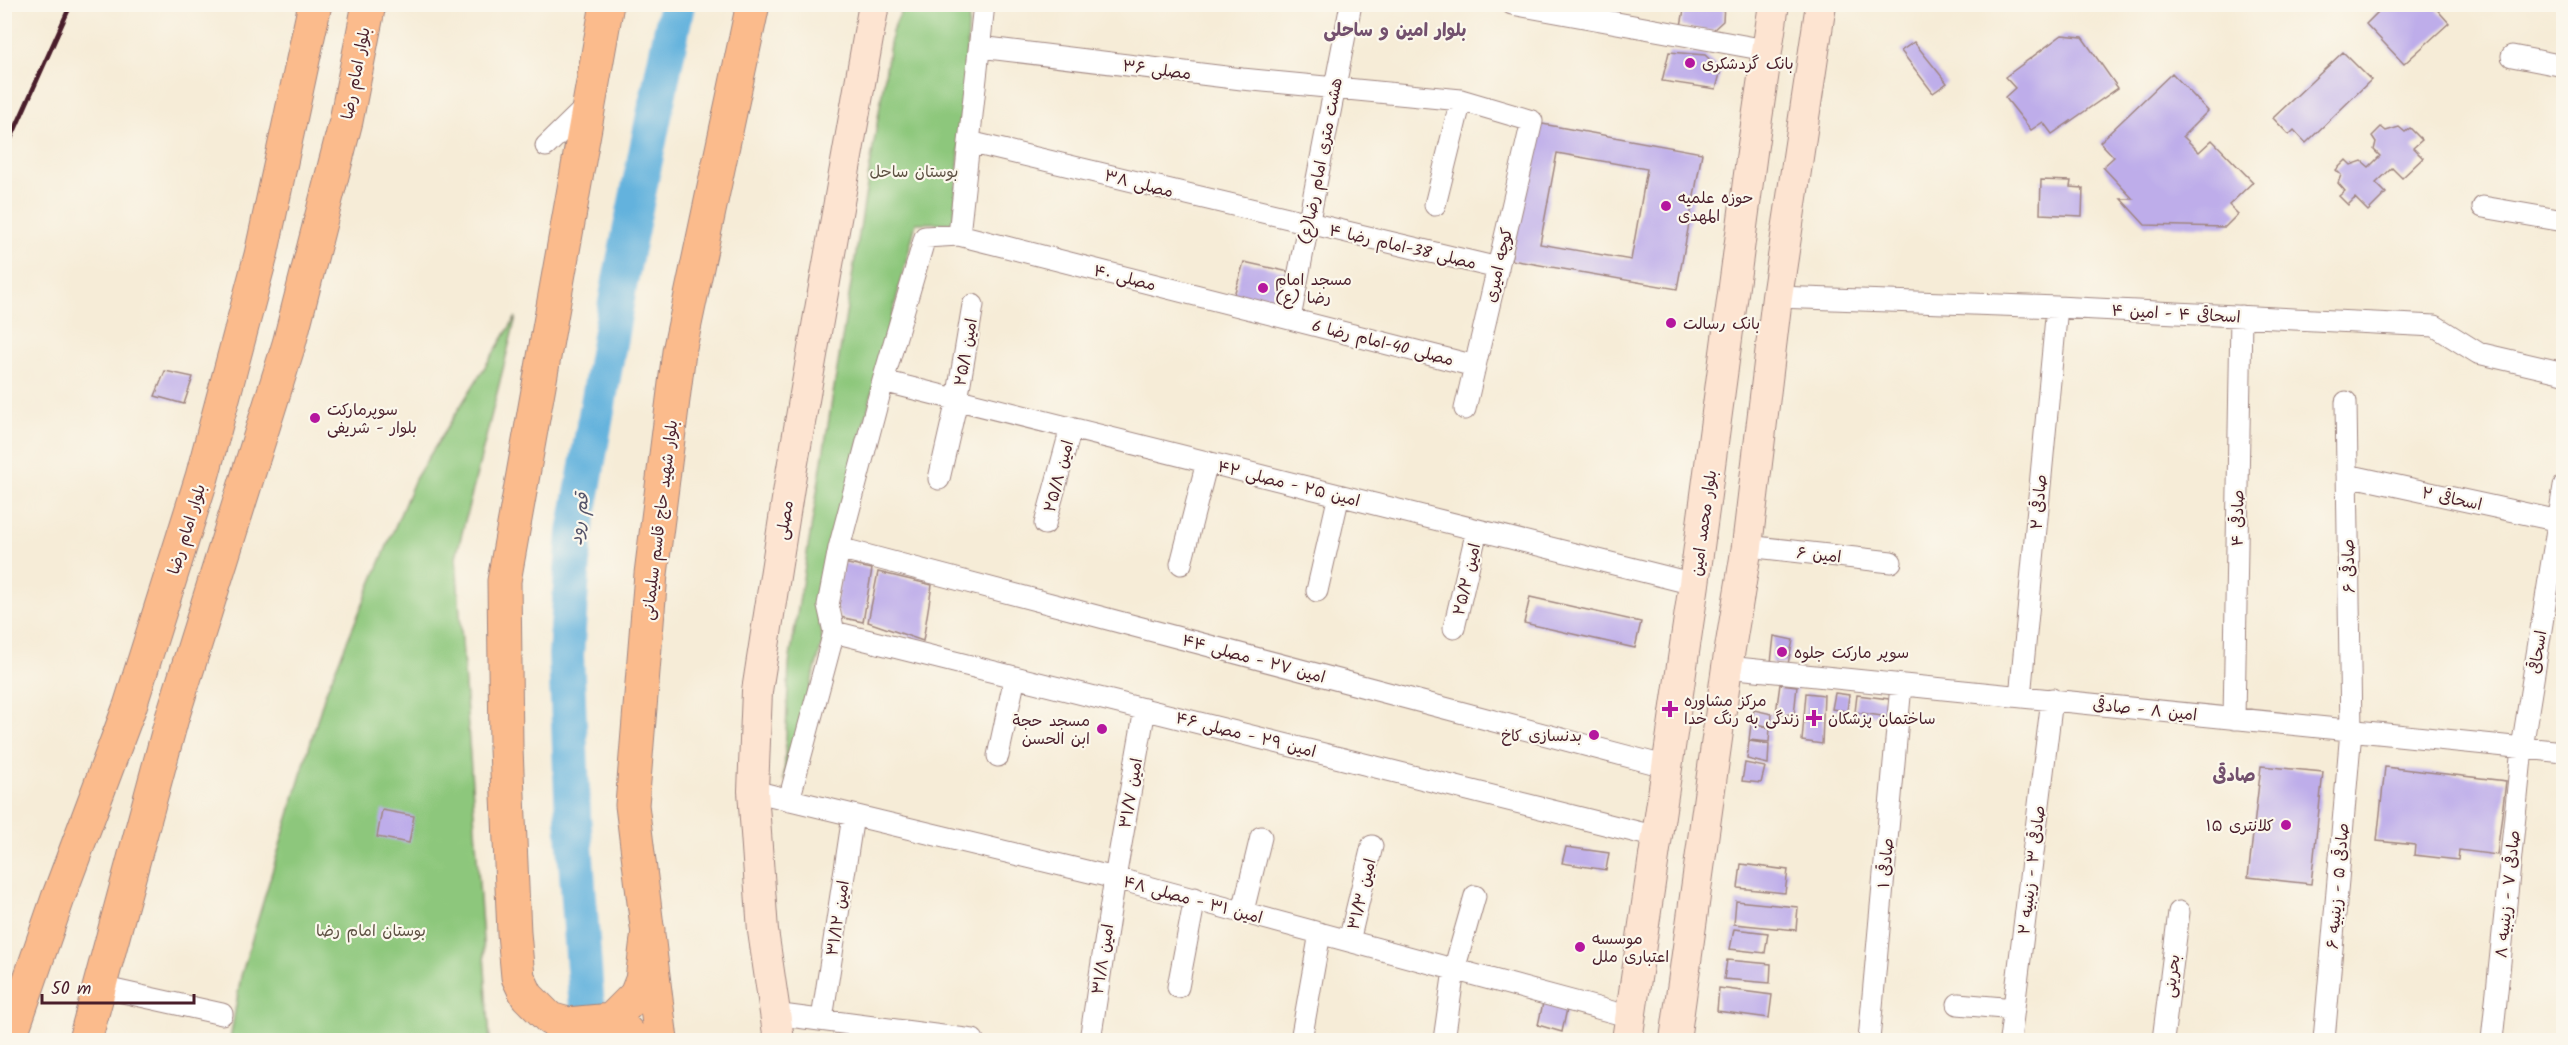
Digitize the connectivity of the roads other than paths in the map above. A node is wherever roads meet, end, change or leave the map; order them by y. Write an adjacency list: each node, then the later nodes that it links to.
1 (315, 4): 93 (main road, بلوار امام رضا)
2 (369, 4): 83 (main road, بلوار امام رضا)
3 (607, 4): 17 (main road)
4 (753, 4): 79 (main road, بلوار شهید حاج قاسم سلیمانی)
5 (874, 4): 68 (main road, مصلی)
6 (984, 4): 11 (street)
7 (1351, 4): 15 (street, هشت متری امام رضا(ع))
8 (1512, 4): 12 (street)
9 (1774, 4): 12 (main road, بلوار محمد امین)
10 (1821, 4): 27 (main road)
11 (980, 47): 15 (street, مصلی ۳۶); 19 (street)
12 (1766, 50): 51 (main road, بلوار محمد امین)
13 (2511, 56): 14 (street)
14 (2564, 66)
15 (1334, 89): 16 (street, مصلی ۳۶); 24 (street, هشت متری امام رضا(ع))
16 (1461, 100): 18 (street, مصلی ۳۶); 21 (street)
17 (589, 104): 20 (street); 91 (main road)
18 (1532, 121): 26 (street, کوچه امیری)
19 (969, 142): 24 (street, مصلی ۳۸); 25 (street)
20 (546, 146)
21 (1436, 205)
22 (2483, 207): 23 (street)
23 (2564, 221)
24 (1308, 224): 26 (street, مصلی 38-امام رضا ۴); 31 (street, هشت متری امام رضا(ع))
25 (959, 235): 31 (street, مصلی ۴۰); 34 (street, مصلی ۴۰)
26 (1497, 268): 32 (street, کوچه امیری)
27 (1777, 297): 29 (street, اسحاقی ۴ - امین ۴); 47 (main road)
28 (973, 305): 35 (street, امین ۲۵/۱)
29 (2057, 307): 30 (street, اسحاقی ۴ - امین ۴); 59 (street, صادقی ۲)
30 (2241, 316): 33 (street, اسحاقی ۴ - امین ۴); 62 (street, صادقی ۴)
31 (1290, 318): 32 (street, مصلی 40-امام رضا 6)
32 (1475, 366): 37 (street, کوچه امیری)
33 (2564, 373)
34 (883, 381): 35 (street, امین ۲۵ - مصلی ۴۲); 48 (street)
35 (957, 400): 38 (street, امین ۲۵ - مصلی ۴۲); 41 (street, امین ۲۵/۱)
36 (2346, 402): 40 (street, صادقی ۶)
37 (1465, 409)
38 (1071, 428): 39 (street, امین ۲۵ - مصلی ۴۲); 45 (street, امین ۲۵/۸)
39 (1207, 462): 43 (street, امین ۲۵ - مصلی ۴۲); 50 (street)
40 (2347, 475): 44 (street, اسحاقی ۲); 63 (street, صادقی ۶)
41 (939, 478)
42 (2564, 486): 44 (street, اسحاقی)
43 (1339, 495): 46 (street, امین ۲۵ - مصلی ۴۲); 52 (street)
44 (2560, 522): 64 (street, اسحاقی)
45 (1045, 524)
46 (1477, 530): 51 (street, امین ۲۵ - مصلی ۴۲); 53 (street, امین ۲۵/۲)
47 (1747, 546): 49 (street, امین ۶); 56 (main road)
48 (840, 548): 54 (street); 67 (street, امین ۲۷ - مصلی ۴۴)
49 (1891, 562)
50 (1182, 564)
51 (1694, 584): 55 (main road, بلوار محمد امین)
52 (1317, 591)
53 (1454, 628)
54 (834, 632): 57 (street, امین ۲۹ - مصلی ۴۶); 69 (street)
55 (1682, 663): 56 (main road); 67 (main road, بلوار محمد امین)
56 (1727, 667): 58 (street, امین ۸ - صادقی); 99 (main road)
57 (1015, 677): 61 (street, امین ۲۹ - مصلی ۴۶); 66 (street)
58 (1901, 685): 59 (street, امین ۸ - صادقی); 100 (street, صادقی ۱)
59 (2020, 697): 60 (street, امین ۸ - صادقی)
60 (2052, 699): 62 (street, امین ۸ - صادقی); 86 (street, صادقی ۳ - زینبیه ۲)
61 (1145, 709): 72 (street, امین ۲۹ - مصلی ۴۶); 74 (street, امین ۳۱/۷)
62 (2234, 719): 63 (street, امین ۸ - صادقی)
63 (2351, 730): 64 (street, امین ۸ - صادقی); 103 (street, صادقی ۵ - زینبیه ۶)
64 (2522, 748): 65 (street, امین ۸ - صادقی); 104 (street, صادقی ۷ - زینبیه ۸)
65 (2564, 752)
66 (998, 756)
67 (1668, 766): 72 (main road, بلوار محمد امین)
68 (753, 790): 69 (street, امین ۳۱ - مصلی ۴۸); 89 (main road, مصلی)
69 (789, 800): 70 (street, امین ۳۱ - مصلی ۴۸)
70 (853, 816): 74 (street, امین ۳۱ - مصلی ۴۸); 88 (street, امین ۳۱/۱۲)
71 (1261, 837): 77 (street)
72 (1657, 837): 90 (main road, بلوار محمد امین)
73 (1372, 846): 81 (street, امین ۳۱/۳)
74 (1114, 878): 76 (street, امین ۳۱ - مصلی ۴۸); 92 (street, امین ۳۱/۸)
75 (1475, 896): 82 (street)
76 (1194, 898): 77 (street, امین ۳۱ - مصلی ۴۸); 84 (street)
77 (1243, 911): 80 (street, امین ۳۱ - مصلی ۴۸)
78 (2179, 912): 102 (street, بحرینی)
79 (648, 930): 91 (main road); 95 (main road, بلوار شهید حاج قاسم سلیمانی)
80 (1320, 933): 81 (street, امین ۳۱ - مصلی ۴۸); 97 (street)
81 (1349, 941): 82 (street, امین ۳۱ - مصلی ۴۸)
82 (1454, 970): 90 (street, امین ۳۱ - مصلی ۴۸); 98 (street)
83 (100, 987): 87 (street); 94 (main road, بلوار امام رضا)
84 (1178, 987)
85 (1958, 1004): 86 (street)
86 (2014, 1009): 101 (street, صادقی ۳ - زینبیه ۲)
87 (222, 1014)
88 (822, 1019): 89 (street); 96 (street)
89 (777, 1027)
90 (1629, 1029)
91 (622, 1030)
92 (1095, 1039)
93 (9, 1041)
94 (85, 1041)
95 (661, 1041)
96 (973, 1041)
97 (1301, 1041)
98 (1444, 1041)
99 (1675, 1041)
100 (1869, 1041)
101 (2010, 1041)
102 (2163, 1041)
103 (2324, 1041)
104 (2492, 1041)

